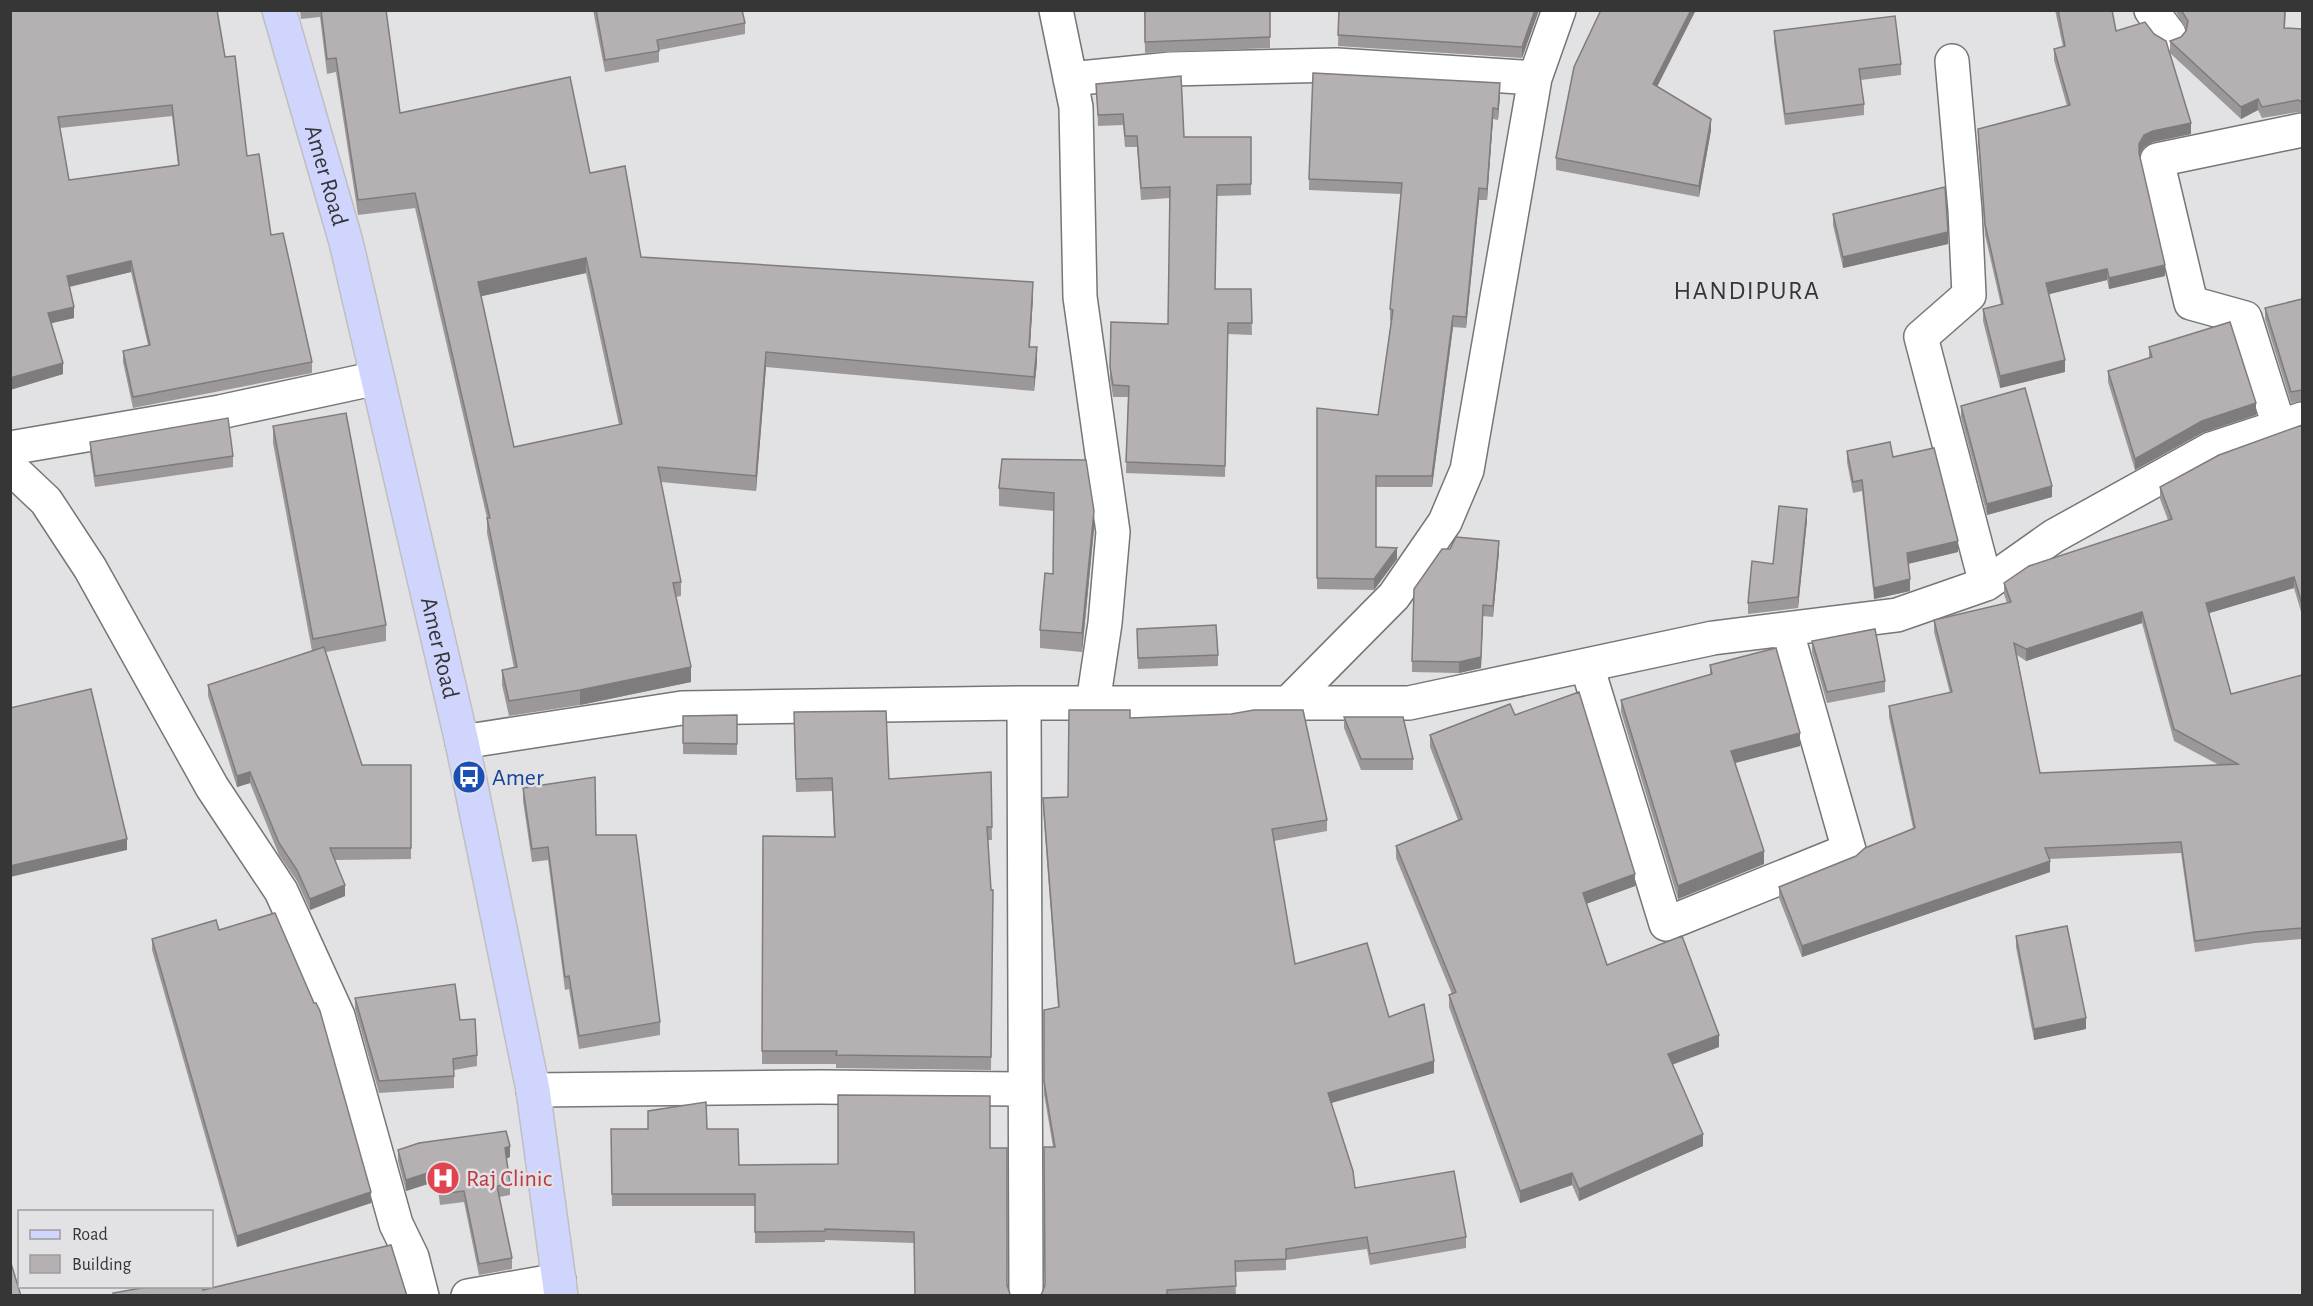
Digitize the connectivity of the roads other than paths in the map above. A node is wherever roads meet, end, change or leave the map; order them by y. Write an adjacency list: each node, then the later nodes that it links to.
1 (279, 10): 8 (main road, Amer Road)
2 (1056, 10): 6 (street)
3 (1559, 10): 5 (street)
4 (1952, 61): 12 (street)
5 (1535, 78): 6 (street); 17 (street)
6 (1070, 79): 16 (street)
7 (2302, 130): 9 (street)
8 (377, 378): 10 (street); 18 (main road, Amer Road)
9 (2291, 423): 12 (street)
10 (10, 448)
11 (10, 467): 22 (street)
12 (1986, 584): 13 (street)
13 (1786, 629): 14 (street); 14 (street)
14 (1587, 666): 17 (street)
15 (1024, 703): 16 (street); 18 (street); 19 (street)
16 (1093, 703): 17 (street)
17 (1288, 703)
18 (462, 742): 20 (main road, Amer Road)
19 (1025, 1089): 20 (street); 24 (street)
20 (533, 1090): 21 (main road, Amer Road)
21 (560, 1288): 23 (street)
22 (422, 1296)
23 (468, 1296)
24 (1026, 1296)

